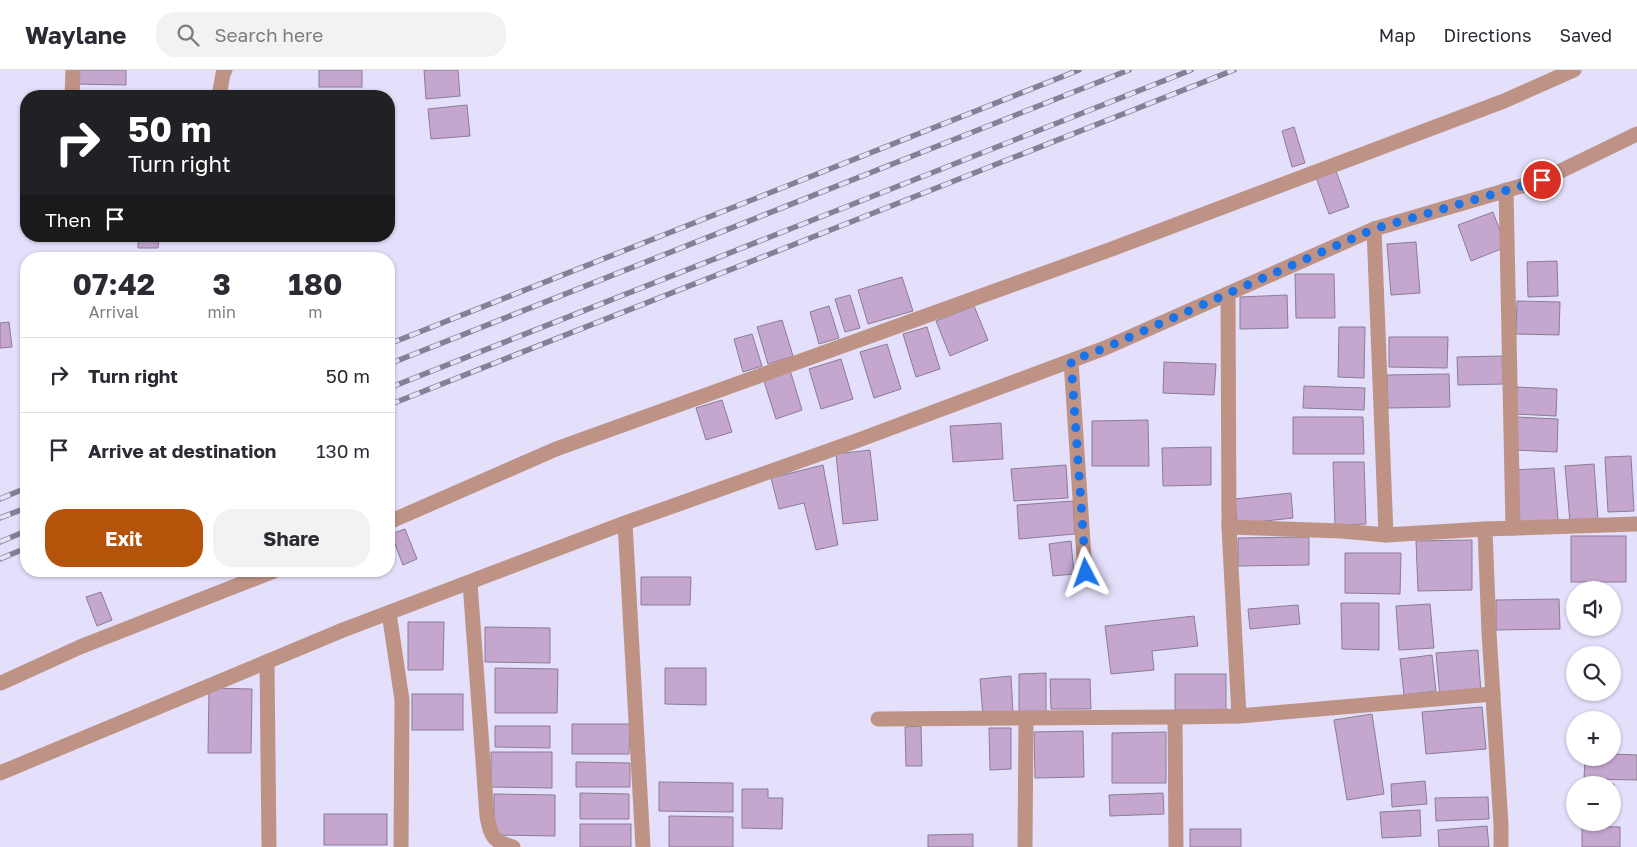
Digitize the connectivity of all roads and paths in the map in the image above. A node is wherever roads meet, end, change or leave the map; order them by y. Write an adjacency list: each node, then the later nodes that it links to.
1 (73, 70): 4 (street)
2 (226, 70): 5 (street)
3 (1574, 70): 11 (street)
4 (72, 90)
5 (220, 90)
6 (1637, 134): 7 (street)
7 (1506, 190): 8 (street); 15 (street)
8 (1374, 229): 9 (street); 17 (street)
9 (1228, 294): 10 (street); 14 (street)
10 (1071, 361): 12 (street); 18 (street)
11 (395, 519)
12 (625, 523): 20 (street); 33 (street)
13 (1637, 524): 15 (street)
14 (1229, 528): 17 (street); 25 (street)
15 (1513, 528): 16 (street)
16 (1485, 529): 17 (street); 24 (street)
17 (1386, 535)
18 (1086, 573)
19 (259, 577): 23 (street)
20 (470, 582): 21 (street); 32 (street)
21 (389, 613): 22 (street); 31 (street)
22 (267, 662): 29 (street); 30 (street)
23 (1, 683)
24 (1493, 694): 25 (street); 36 (street)
25 (1239, 716): 26 (street)
26 (1175, 717): 27 (street); 35 (street)
27 (1026, 718): 28 (street); 34 (street)
28 (878, 719)
29 (0, 773)
30 (268, 847)
31 (401, 847)
32 (513, 847)
33 (643, 847)
34 (1025, 847)
35 (1176, 847)
36 (1501, 847)

